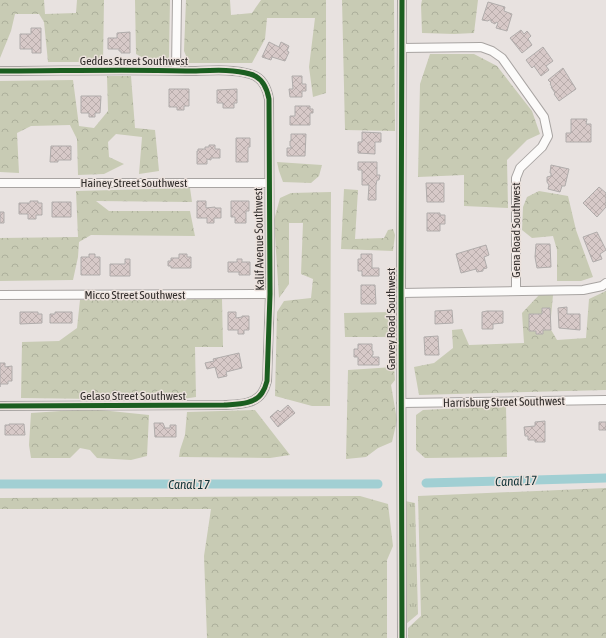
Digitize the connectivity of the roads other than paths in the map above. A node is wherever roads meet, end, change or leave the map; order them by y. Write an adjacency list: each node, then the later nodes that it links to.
1 (177, 0): 4 (street)
2 (402, 0): 3 (street, Garvey Road Southwest)
3 (402, 48): 10 (street, Gena Road Southwest); 11 (street, Garvey Road Southwest)
4 (176, 70): 5 (street, Geddes Street Southwest); 6 (street, Geddes Street Southwest)
5 (0, 71)
6 (264, 84): 7 (street, Kalif Avenue Southwest)
7 (268, 182): 8 (street, Hainey Street Southwest); 12 (street, Kalif Avenue Southwest)
8 (0, 183)
9 (606, 283): 10 (street)
10 (516, 290): 11 (street)
11 (401, 293): 16 (street, Garvey Road Southwest)
12 (270, 294): 13 (street, Micco Street Southwest); 14 (street, Kalif Avenue Southwest)
13 (0, 295)
14 (262, 393): 17 (street, Gelaso Street Southwest)
15 (606, 400): 16 (street, Harrisburg Street Southwest)
16 (401, 403): 18 (street, Garvey Road Southwest)
17 (0, 406)
18 (402, 638)

